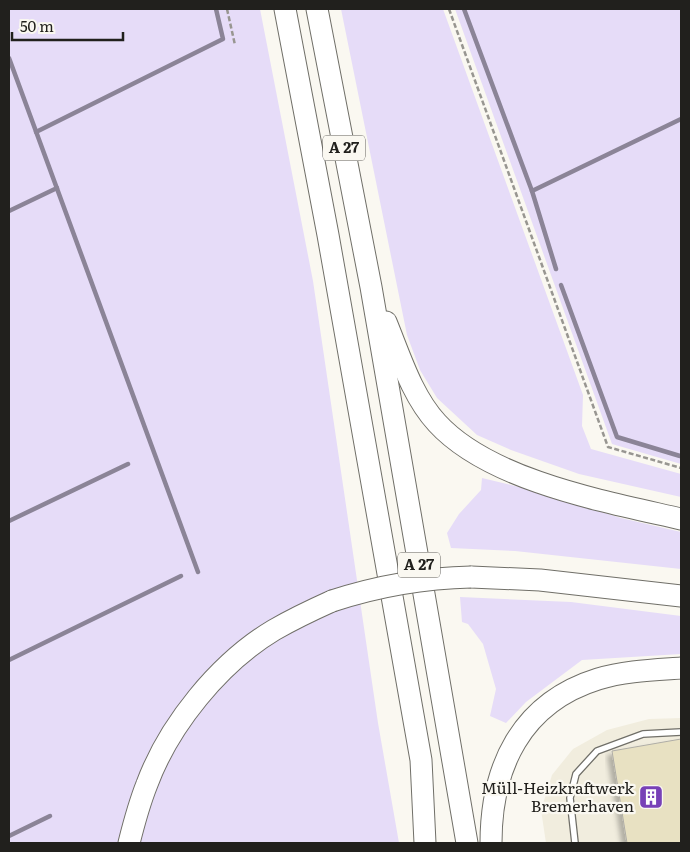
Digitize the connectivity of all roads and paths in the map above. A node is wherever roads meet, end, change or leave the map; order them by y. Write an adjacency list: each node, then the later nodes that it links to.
1 (226, 9): 5 (path)
2 (285, 9): 12 (highway, A 27)
3 (318, 9): 6 (highway, A 27)
4 (449, 9): 7 (path)
5 (235, 45)
6 (371, 287): 8 (highway); 16 (highway, A 27)
7 (681, 468)
8 (681, 519)
9 (681, 596): 13 (highway, bridge)
10 (681, 668): 17 (highway)
11 (681, 732): 18 (lane)
12 (421, 760): 14 (highway); 15 (highway, A 27)
13 (129, 843)
14 (425, 843)
15 (437, 843)
16 (467, 843)
17 (491, 843)
18 (575, 843)

